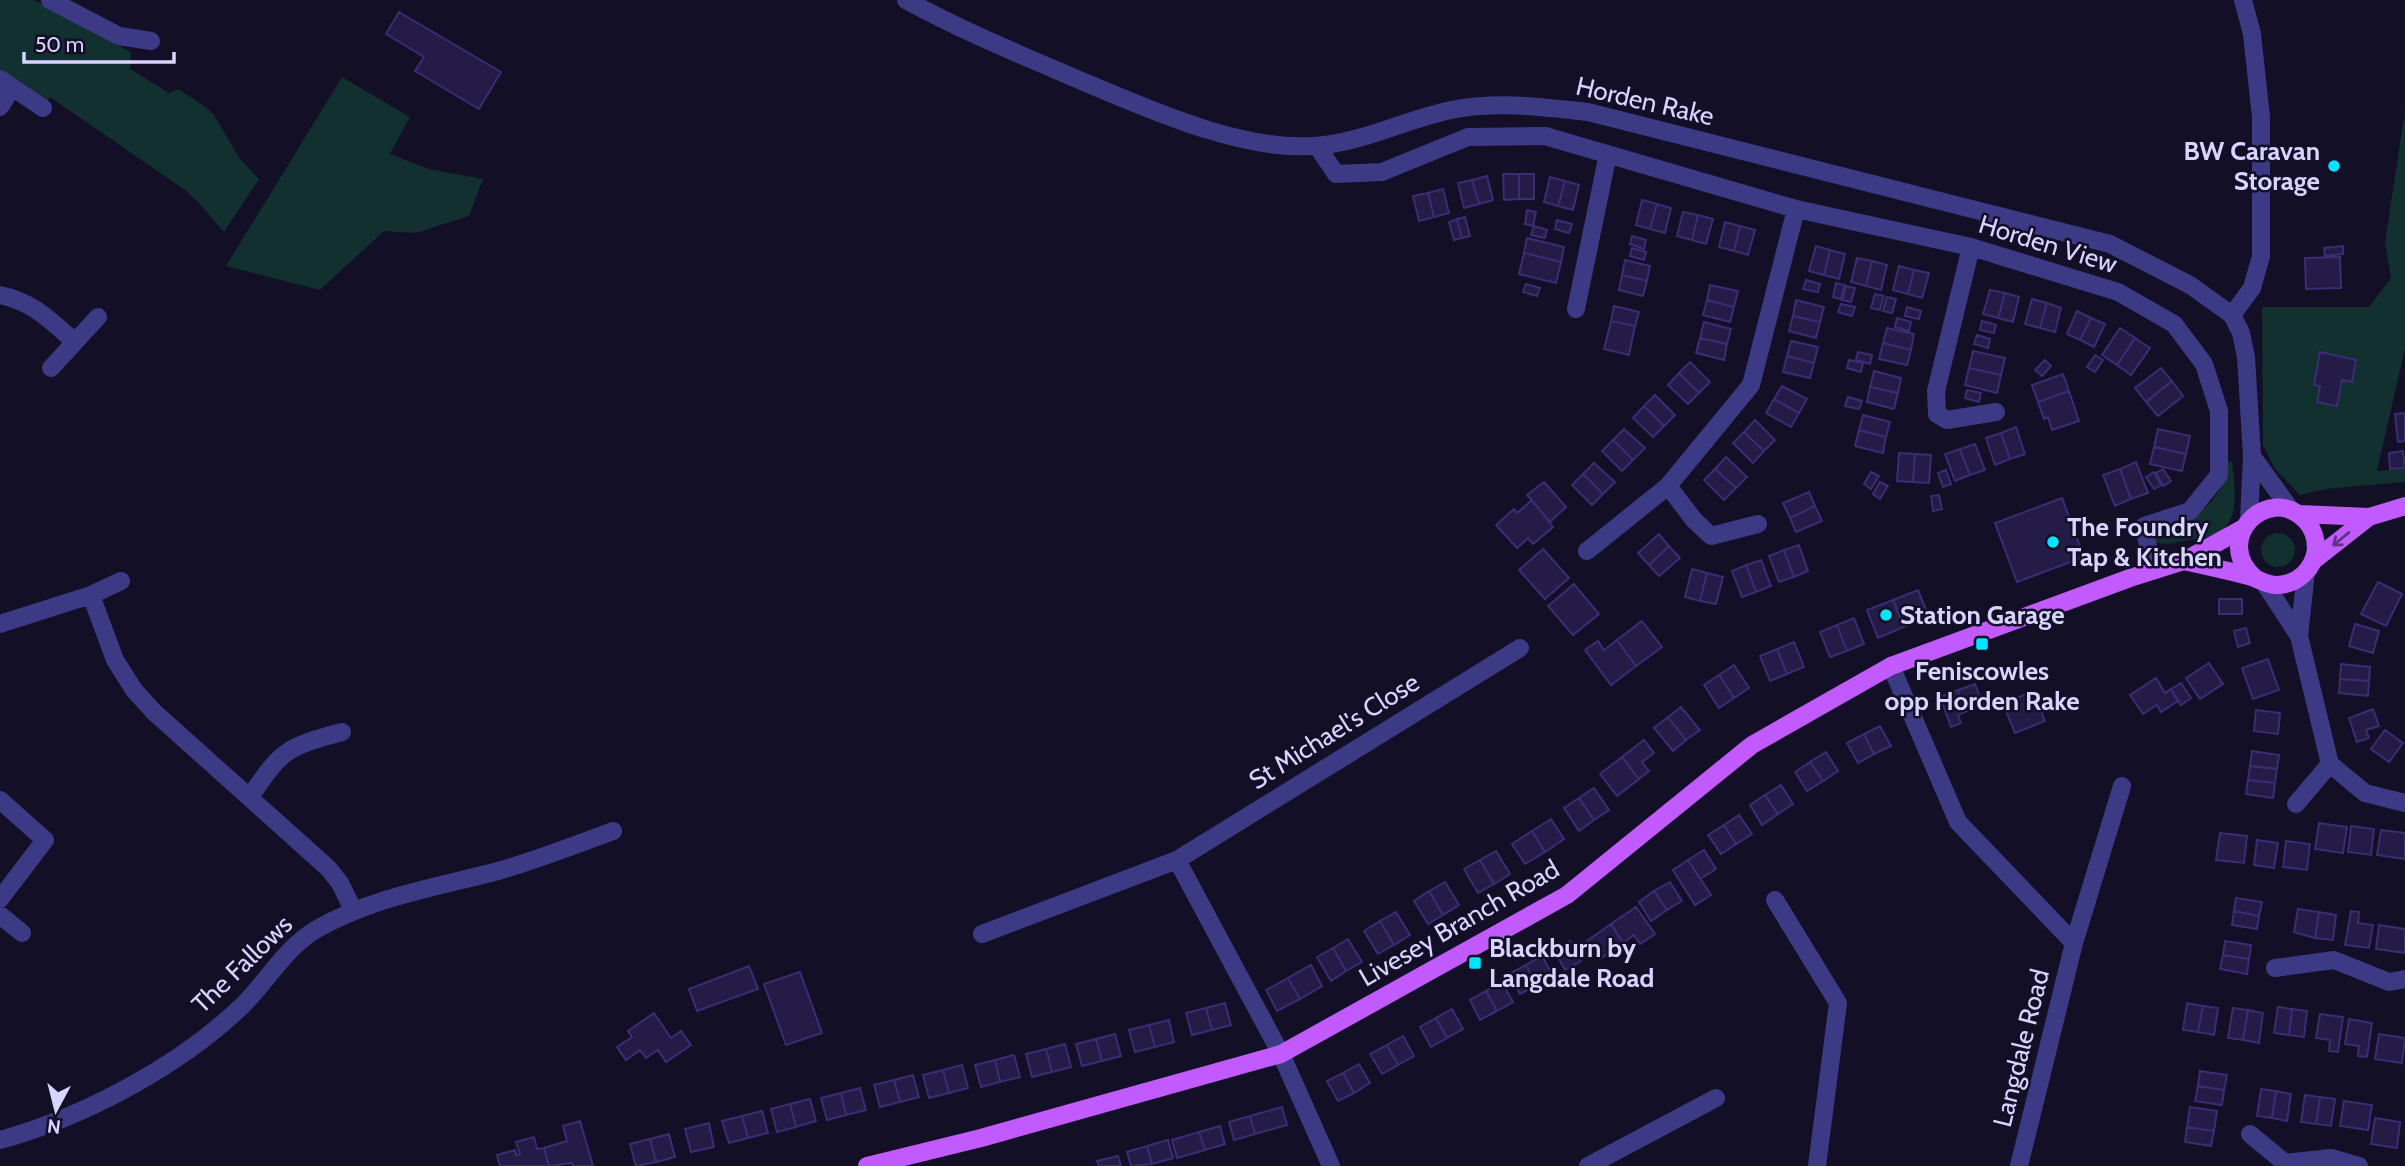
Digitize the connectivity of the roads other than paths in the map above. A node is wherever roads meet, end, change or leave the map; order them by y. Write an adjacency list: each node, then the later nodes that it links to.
1 (50, 0): 4 (street)
2 (906, 0): 8 (street, Horden Rake)
3 (2244, 0): 14 (street)
4 (151, 41)
5 (6, 83): 6 (street); 7 (street)
6 (0, 107)
7 (43, 108)
8 (1317, 146): 9 (street, Horden View); 14 (street, Horden Rake)
9 (1608, 154): 10 (street, Horden View); 13 (street)
10 (1796, 209): 11 (street, Horden View); 20 (street)
11 (1971, 247): 18 (street); 29 (street, Horden View)
12 (0, 295): 16 (street)
13 (1576, 309)
14 (2232, 315): 19 (street)
15 (98, 317): 16 (street)
16 (75, 342): 17 (street)
17 (51, 368)
18 (1996, 412)
19 (2252, 456): 22 (street); 25 (street)
20 (1668, 486): 24 (street); 26 (street)
21 (2405, 506): 23 (main road, Livesey Branch Road)
22 (2295, 512): 23 (main road, Livesey Branch Road); 25 (main road, Livesey Branch Road); 28 (main road)
23 (2369, 517): 28 (main road, Livesey Branch Road, one-way to 28)
24 (1758, 524)
25 (2246, 524): 27 (main road, Livesey Branch Road); 31 (main road)
26 (1587, 551)
27 (2184, 561): 29 (main road, Livesey Branch Road); 31 (main road, Livesey Branch Road)
28 (2310, 567): 31 (main road, Livesey Branch Road); 34 (street)
29 (2153, 570): 36 (main road, Livesey Branch Road)
30 (121, 581): 32 (street)
31 (2260, 581): 34 (street)
32 (91, 595): 33 (street); 40 (street)
33 (0, 624)
34 (2299, 636): 38 (street)
35 (1520, 648): 45 (street, St Michael's Close)
36 (1891, 666): 52 (street, Langdale Road); 55 (main road, Livesey Branch Road)
37 (342, 732): 40 (street)
38 (2330, 764): 42 (street); 43 (street)
39 (2122, 786): 52 (street, Langdale Road)
40 (250, 797): 48 (street)
41 (0, 800): 46 (street)
42 (2405, 803)
43 (2296, 804)
44 (613, 831): 48 (street, The Fallows)
45 (1177, 860): 51 (street, St Michael's Close); 55 (street)
46 (0, 899)
47 (1775, 900): 62 (street)
48 (353, 910): 58 (street, The Fallows)
49 (0, 915): 50 (street)
50 (22, 933)
51 (982, 934)
52 (2074, 943): 63 (street, Langdale Road)
53 (2275, 968): 54 (street)
54 (2405, 979)
55 (1281, 1054): 59 (main road, Livesey Branch Road); 60 (street)
56 (1716, 1098): 61 (street)
57 (2250, 1134): 64 (street)
58 (0, 1140)
59 (867, 1166)
60 (1331, 1166)
61 (1588, 1166)
62 (1817, 1166)
63 (2019, 1166)
64 (2359, 1166)

